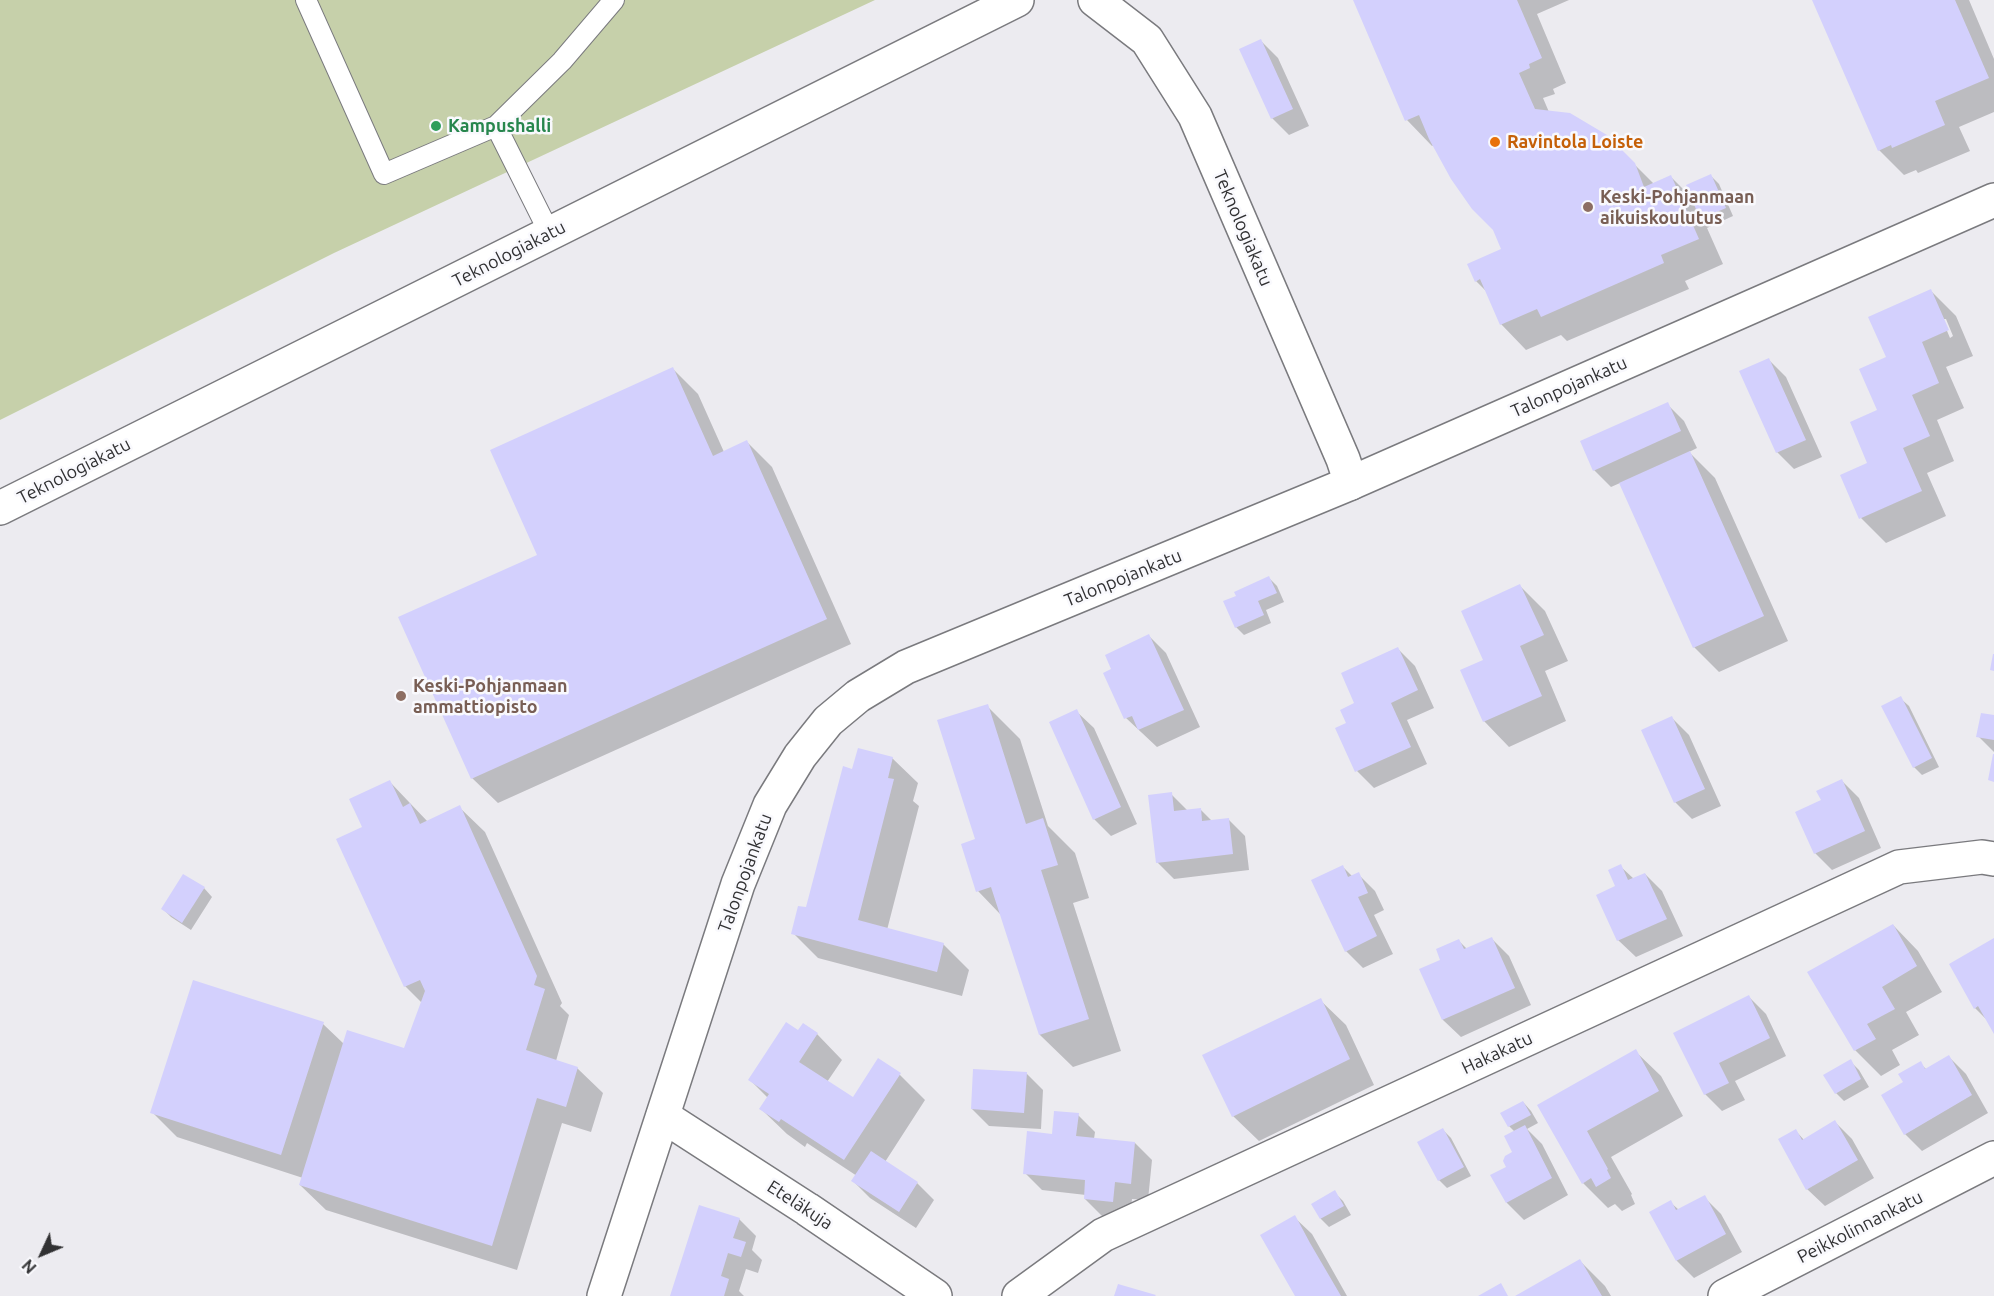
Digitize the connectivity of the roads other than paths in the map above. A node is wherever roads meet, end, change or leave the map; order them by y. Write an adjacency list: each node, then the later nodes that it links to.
1 (306, 0): 5 (lane)
2 (614, 0): 5 (lane)
3 (1017, 0): 7 (street, Teknologiakatu)
4 (1095, 0): 8 (street, Teknologiakatu)
5 (496, 126): 7 (lane)
6 (1994, 200): 8 (street, Talonpojankatu)
7 (550, 234): 9 (street, Teknologiakatu)
8 (1351, 483): 11 (street, Talonpojankatu)
9 (0, 508)
10 (1994, 859): 15 (street, Hakakatu)
11 (663, 1116): 13 (street, Talonpojankatu); 14 (street, Eteläkuja)
12 (1994, 1158): 16 (street, Peikkolinnankatu)
13 (604, 1296)
14 (936, 1296)
15 (1019, 1296)
16 (1725, 1296)

